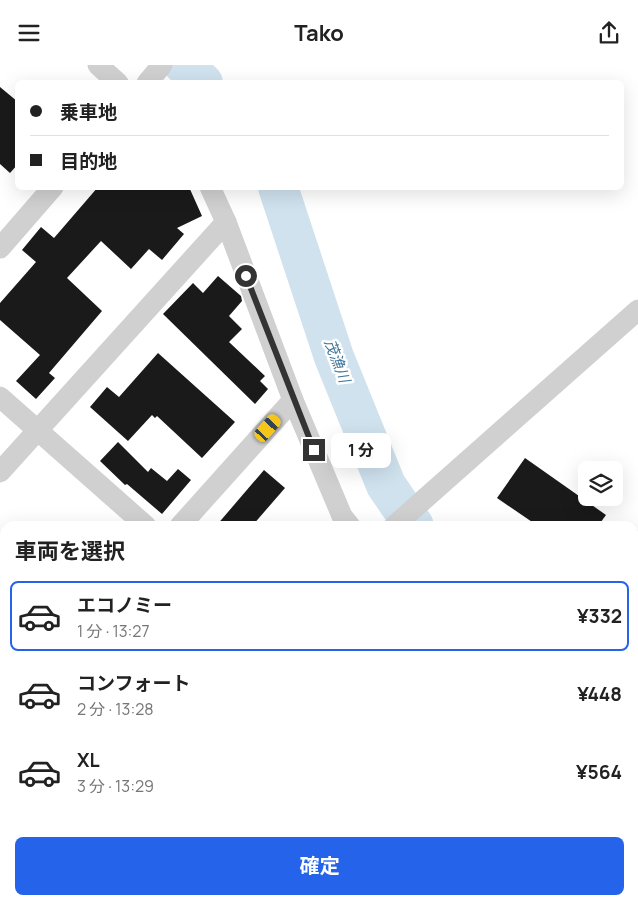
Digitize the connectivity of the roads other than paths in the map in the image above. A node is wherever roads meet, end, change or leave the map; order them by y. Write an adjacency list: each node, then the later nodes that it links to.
1 (98, 65): 2 (street)
2 (115, 80)
3 (50, 190): 6 (street)
4 (211, 190): 5 (street)
5 (226, 222): 9 (street); 10 (street)
6 (0, 248)
7 (638, 310): 15 (street)
8 (0, 397): 10 (street)
9 (292, 400): 13 (street); 14 (street)
10 (36, 430): 11 (street); 12 (street)
11 (0, 472)
12 (140, 521)
13 (184, 521)
14 (346, 521)
15 (400, 521)

